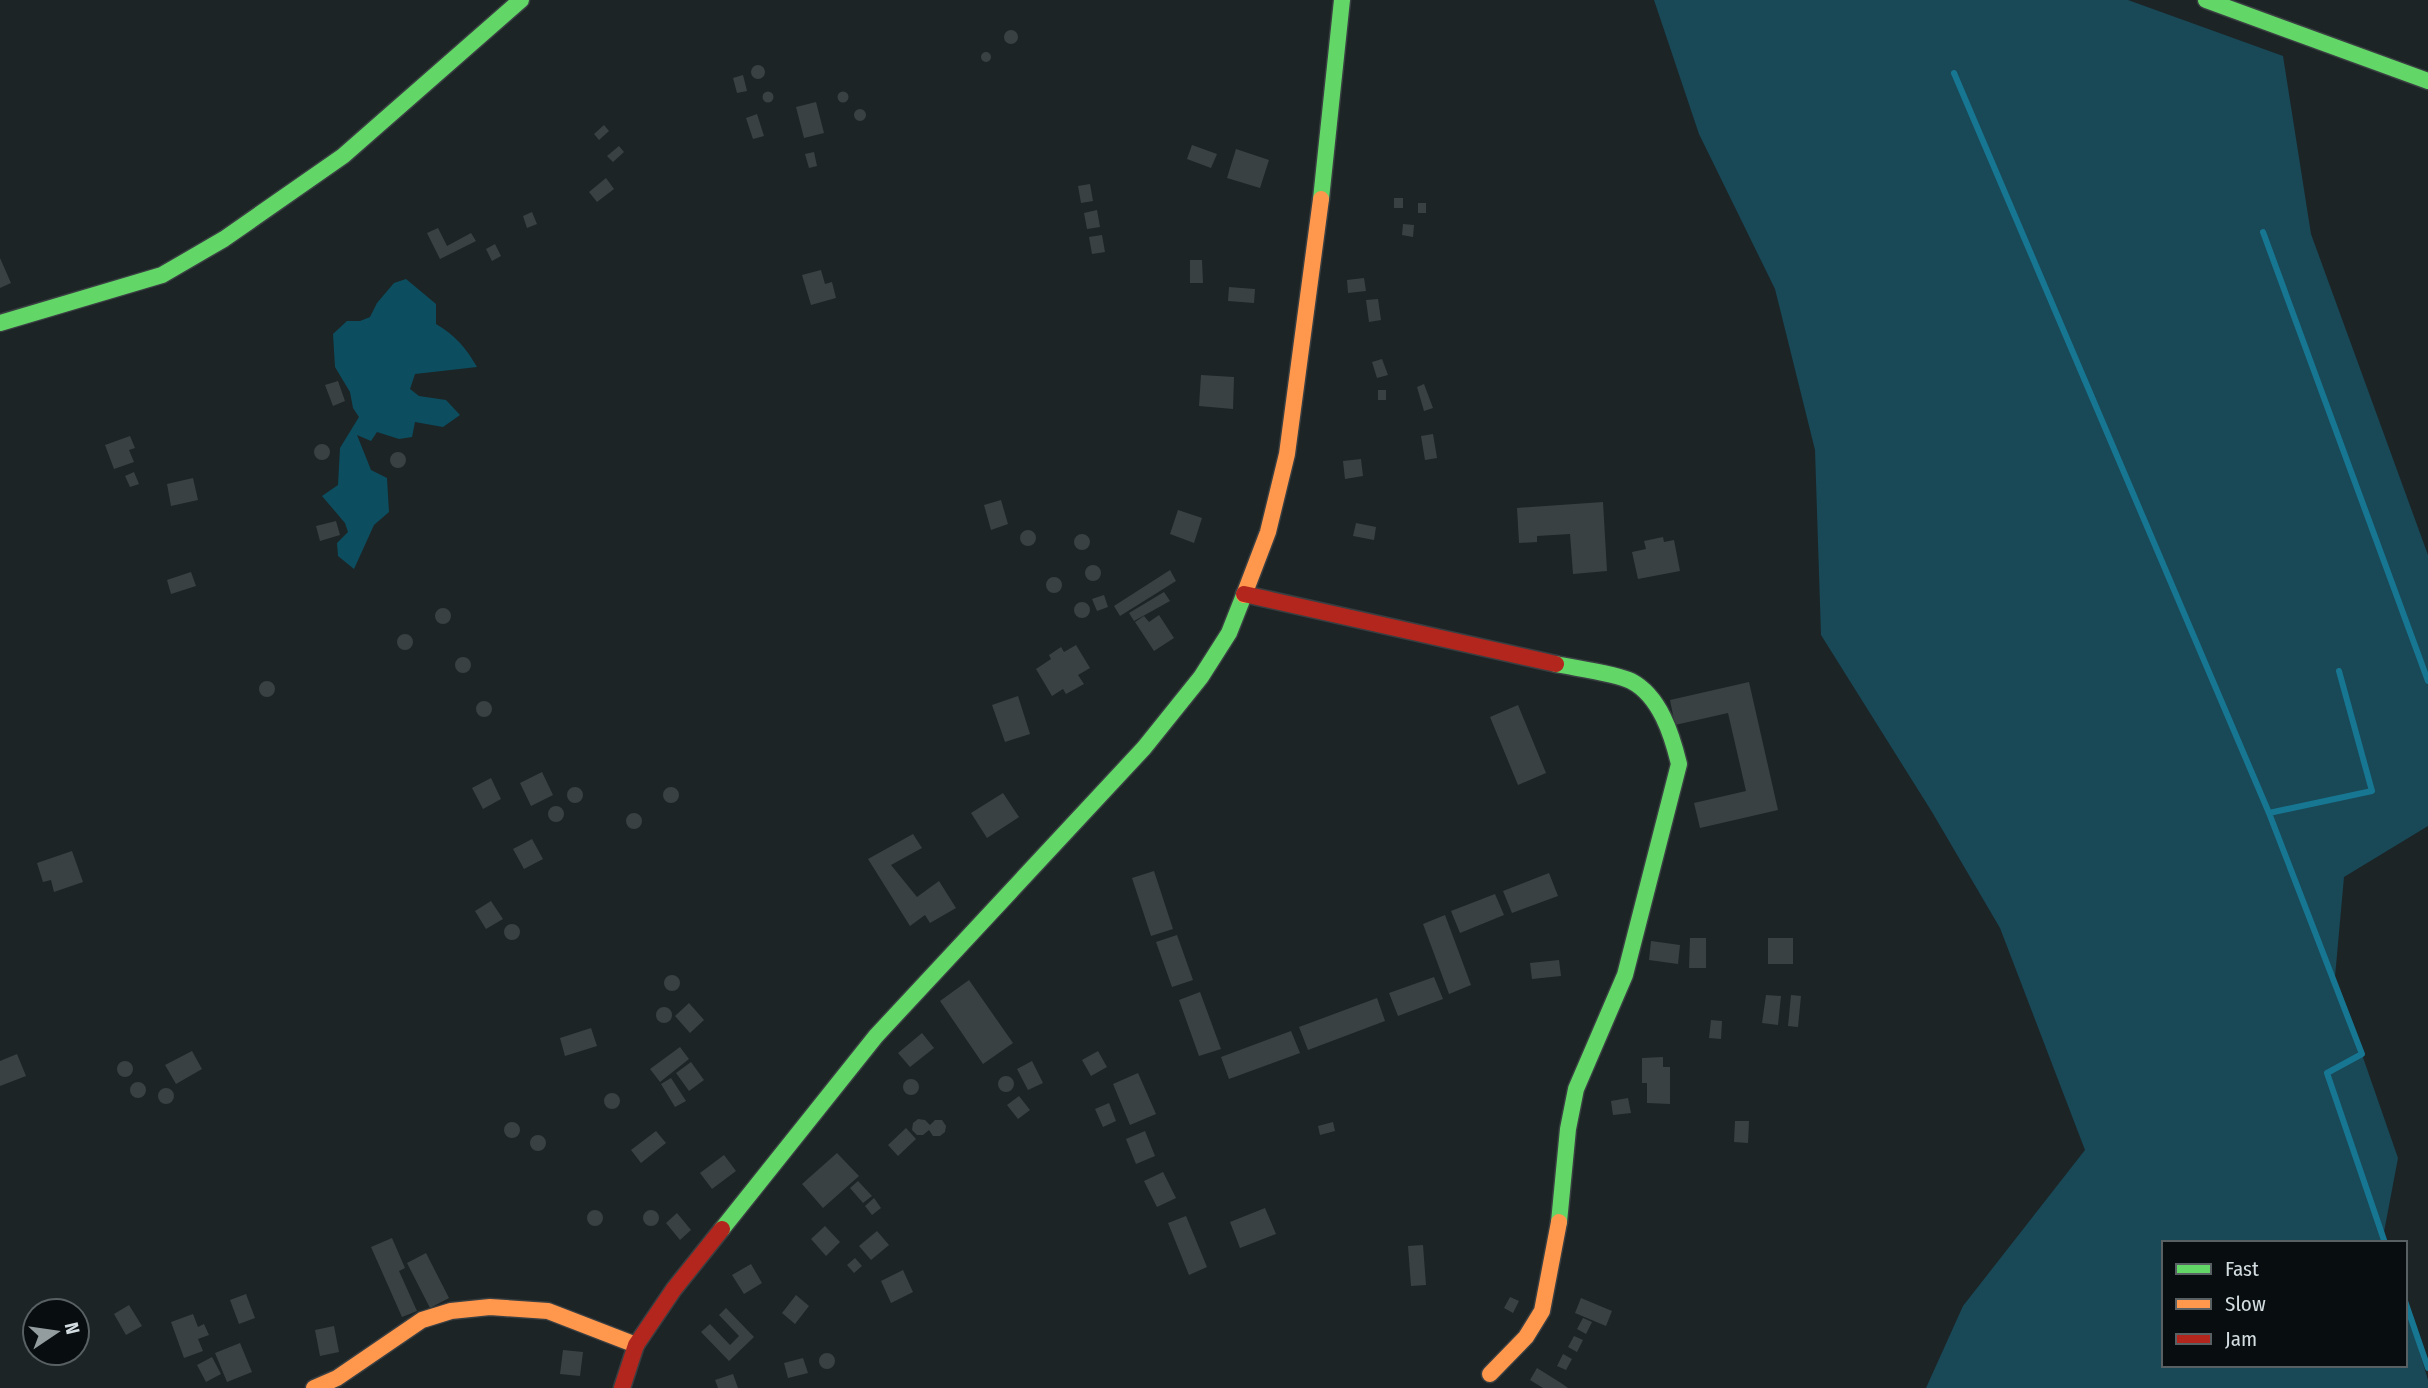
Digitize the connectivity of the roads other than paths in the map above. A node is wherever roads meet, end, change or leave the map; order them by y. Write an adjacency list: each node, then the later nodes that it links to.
1 (521, 0): 5 (street)
2 (1342, 0): 6 (street)
3 (2206, 0): 4 (street)
4 (2428, 81)
5 (0, 323)
6 (1244, 594): 7 (street); 8 (street)
7 (636, 1345): 9 (street); 10 (street)
8 (1490, 1374)
9 (314, 1388)
10 (622, 1388)

